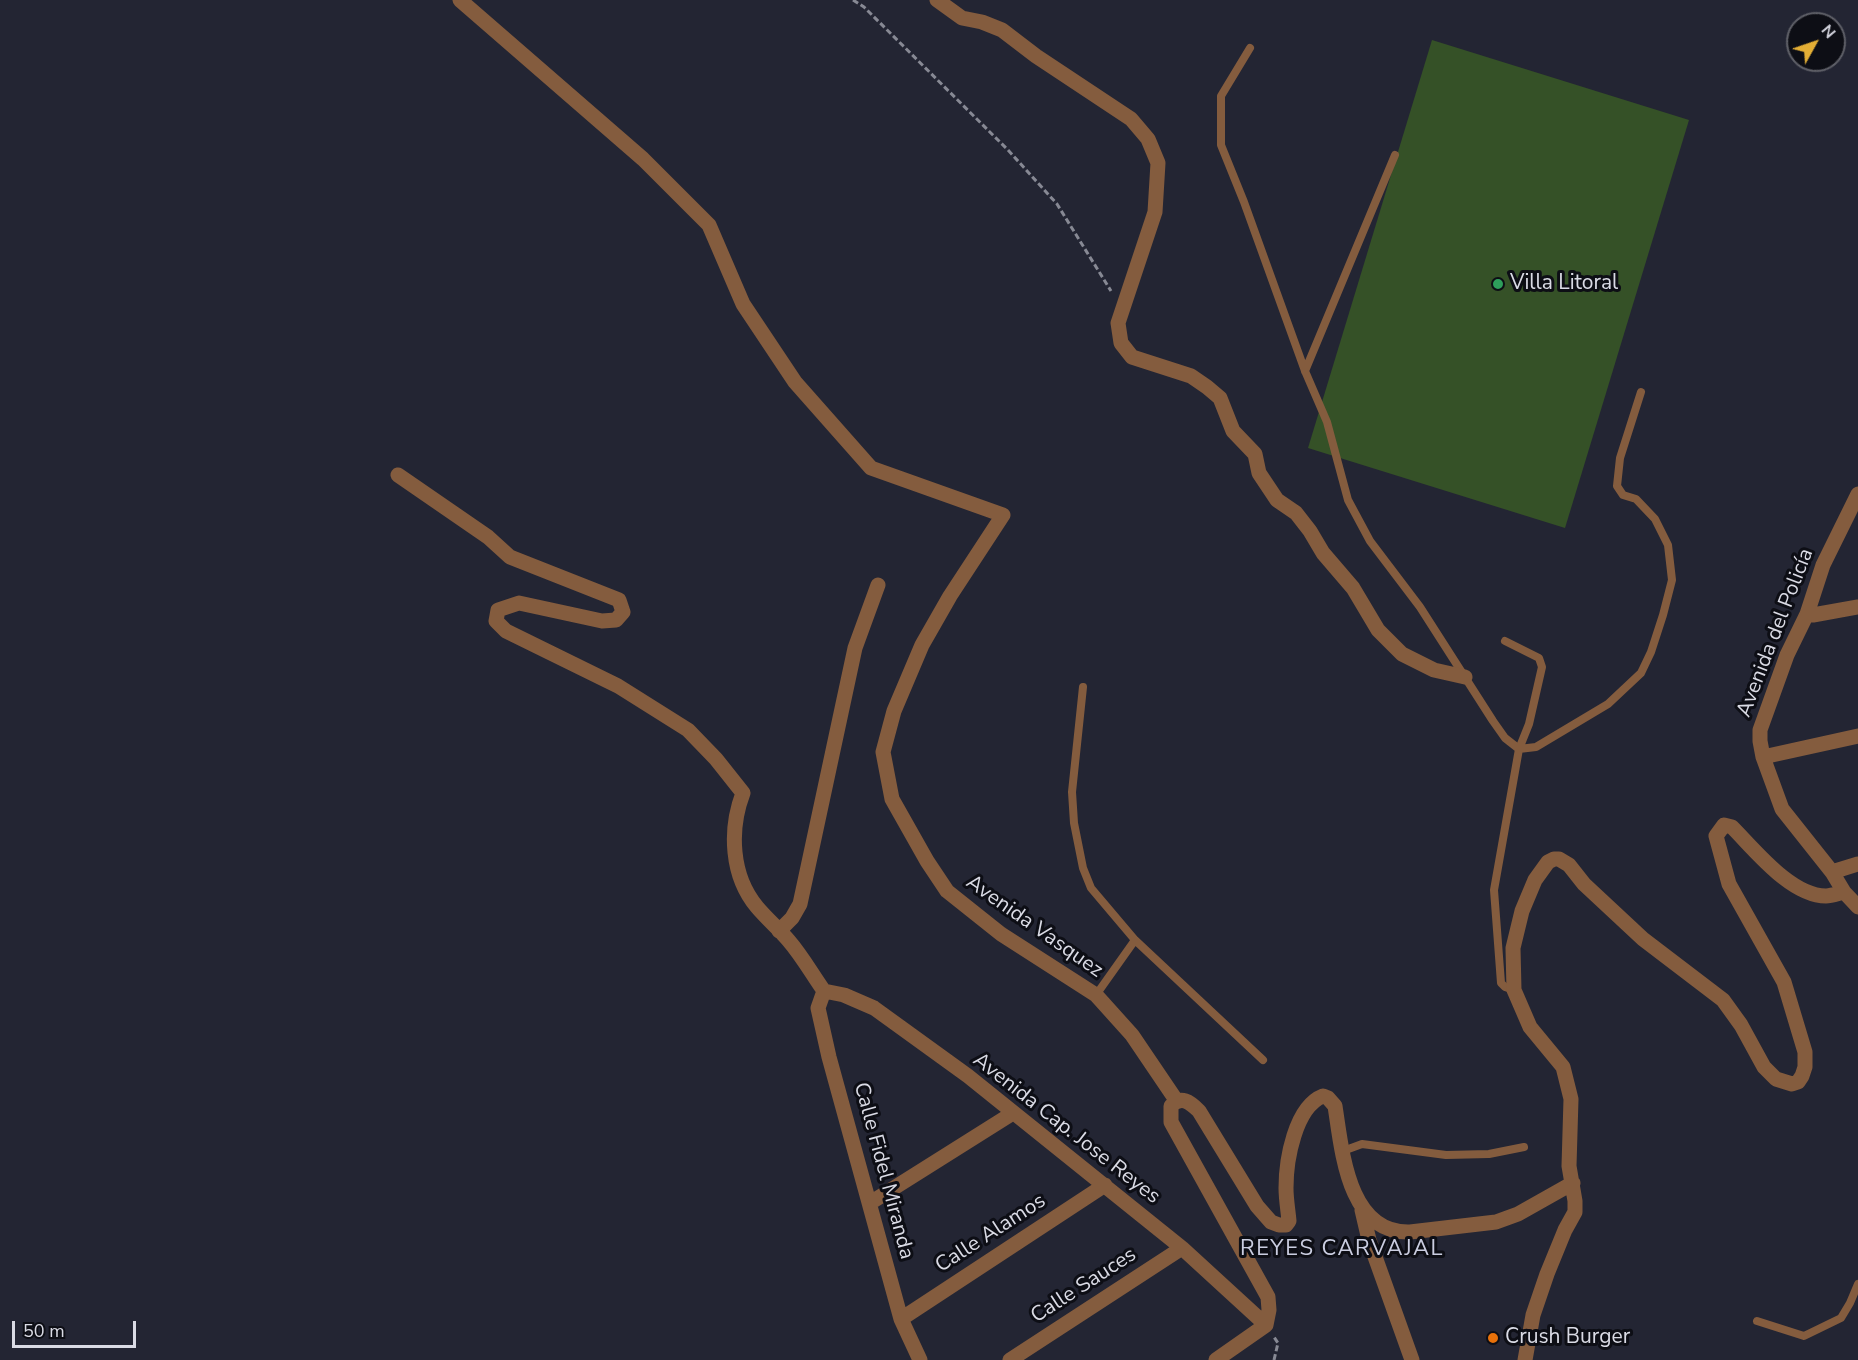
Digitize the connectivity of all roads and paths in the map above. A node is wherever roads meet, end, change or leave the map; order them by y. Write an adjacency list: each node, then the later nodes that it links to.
1 (460, 0): 28 (street, Avenida Vasquez)
2 (853, 0): 6 (path)
3 (937, 0): 6 (street)
4 (1250, 48): 7 (lane)
5 (1395, 155): 7 (lane)
6 (1122, 311): 15 (street)
7 (1305, 370): 15 (lane)
8 (1641, 392): 18 (lane)
9 (398, 475): 24 (street)
10 (1858, 494): 13 (street, Avenida del Policía)
11 (878, 585): 24 (street)
12 (1858, 607): 13 (street)
13 (1807, 614): 19 (street, Avenida del Policía)
14 (1505, 642): 18 (lane)
15 (1465, 677): 18 (lane)
16 (1083, 687): 25 (lane)
17 (1858, 736): 19 (street)
18 (1519, 749): 26 (lane)
19 (1763, 757): 21 (street, Avenida del Policía)
20 (1858, 864): 21 (street)
21 (1832, 872): 22 (street, Avenida del Policía)
22 (1844, 892): 23 (street, Avenida del Policía); 26 (street)
23 (1858, 907)
24 (779, 931): 27 (street)
25 (1135, 940): 28 (lane); 29 (lane)
26 (1514, 990): 34 (street)
27 (824, 991): 31 (street, Avenida Cap. Jose Reyes); 36 (street, Calle Fidel Miranda)
28 (1096, 995): 30 (street, Avenida Vasquez)
29 (1263, 1060)
30 (1176, 1100): 33 (street); 42 (street)
31 (1013, 1113): 35 (street, Avenida Cap. Jose Reyes); 36 (street)
32 (1524, 1147): 33 (lane)
33 (1343, 1151): 37 (street)
34 (1573, 1183): 37 (street); 48 (street)
35 (1105, 1185): 38 (street, Avenida Cap. Jose Reyes); 40 (street, Calle Alamos)
36 (870, 1203): 40 (street, Calle Fidel Miranda)
37 (1361, 1207): 47 (street)
38 (1182, 1248): 42 (street, Avenida Cap. Jose Reyes); 44 (street, Calle Sauces)
39 (1858, 1284): 41 (lane)
40 (902, 1319): 43 (street, Calle Fidel Miranda)
41 (1757, 1321)
42 (1266, 1326): 45 (street); 46 (path)
43 (920, 1360)
44 (1010, 1360)
45 (1216, 1360)
46 (1274, 1360)
47 (1412, 1360)
48 (1524, 1360)

